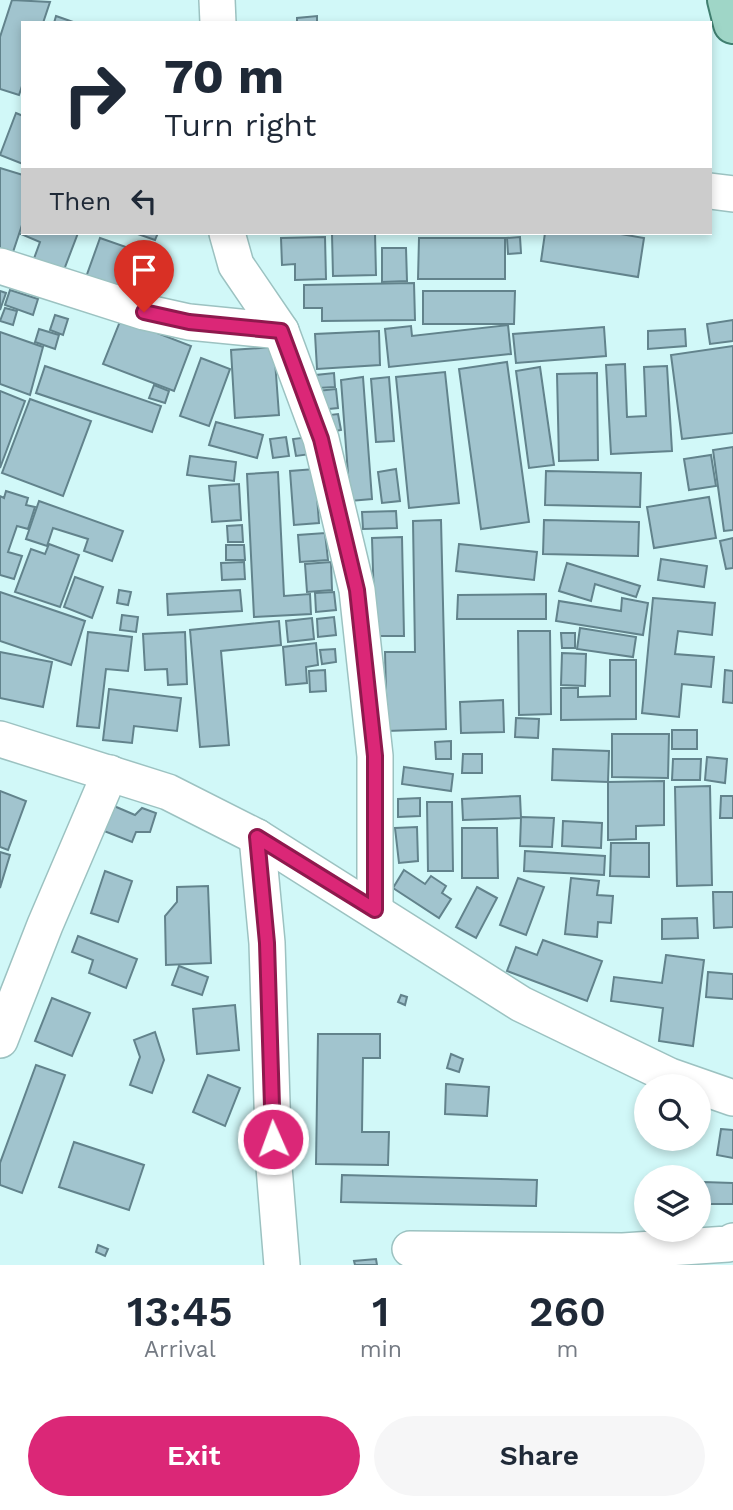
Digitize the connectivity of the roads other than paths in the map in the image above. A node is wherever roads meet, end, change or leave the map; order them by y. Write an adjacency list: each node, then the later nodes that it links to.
1 (217, 0): 3 (street)
2 (727, 0): 4 (main road)
3 (218, 21)
4 (733, 24)
5 (712, 191): 6 (street)
6 (733, 194)
7 (228, 235): 9 (street)
8 (0, 266): 9 (street)
9 (281, 331): 13 (street)
10 (0, 739): 11 (street)
11 (110, 773): 12 (street); 14 (street)
12 (257, 837): 13 (street); 18 (street)
13 (375, 910): 15 (street)
14 (0, 1040)
15 (733, 1098)
16 (733, 1241): 17 (street)
17 (410, 1248)
18 (282, 1265)

